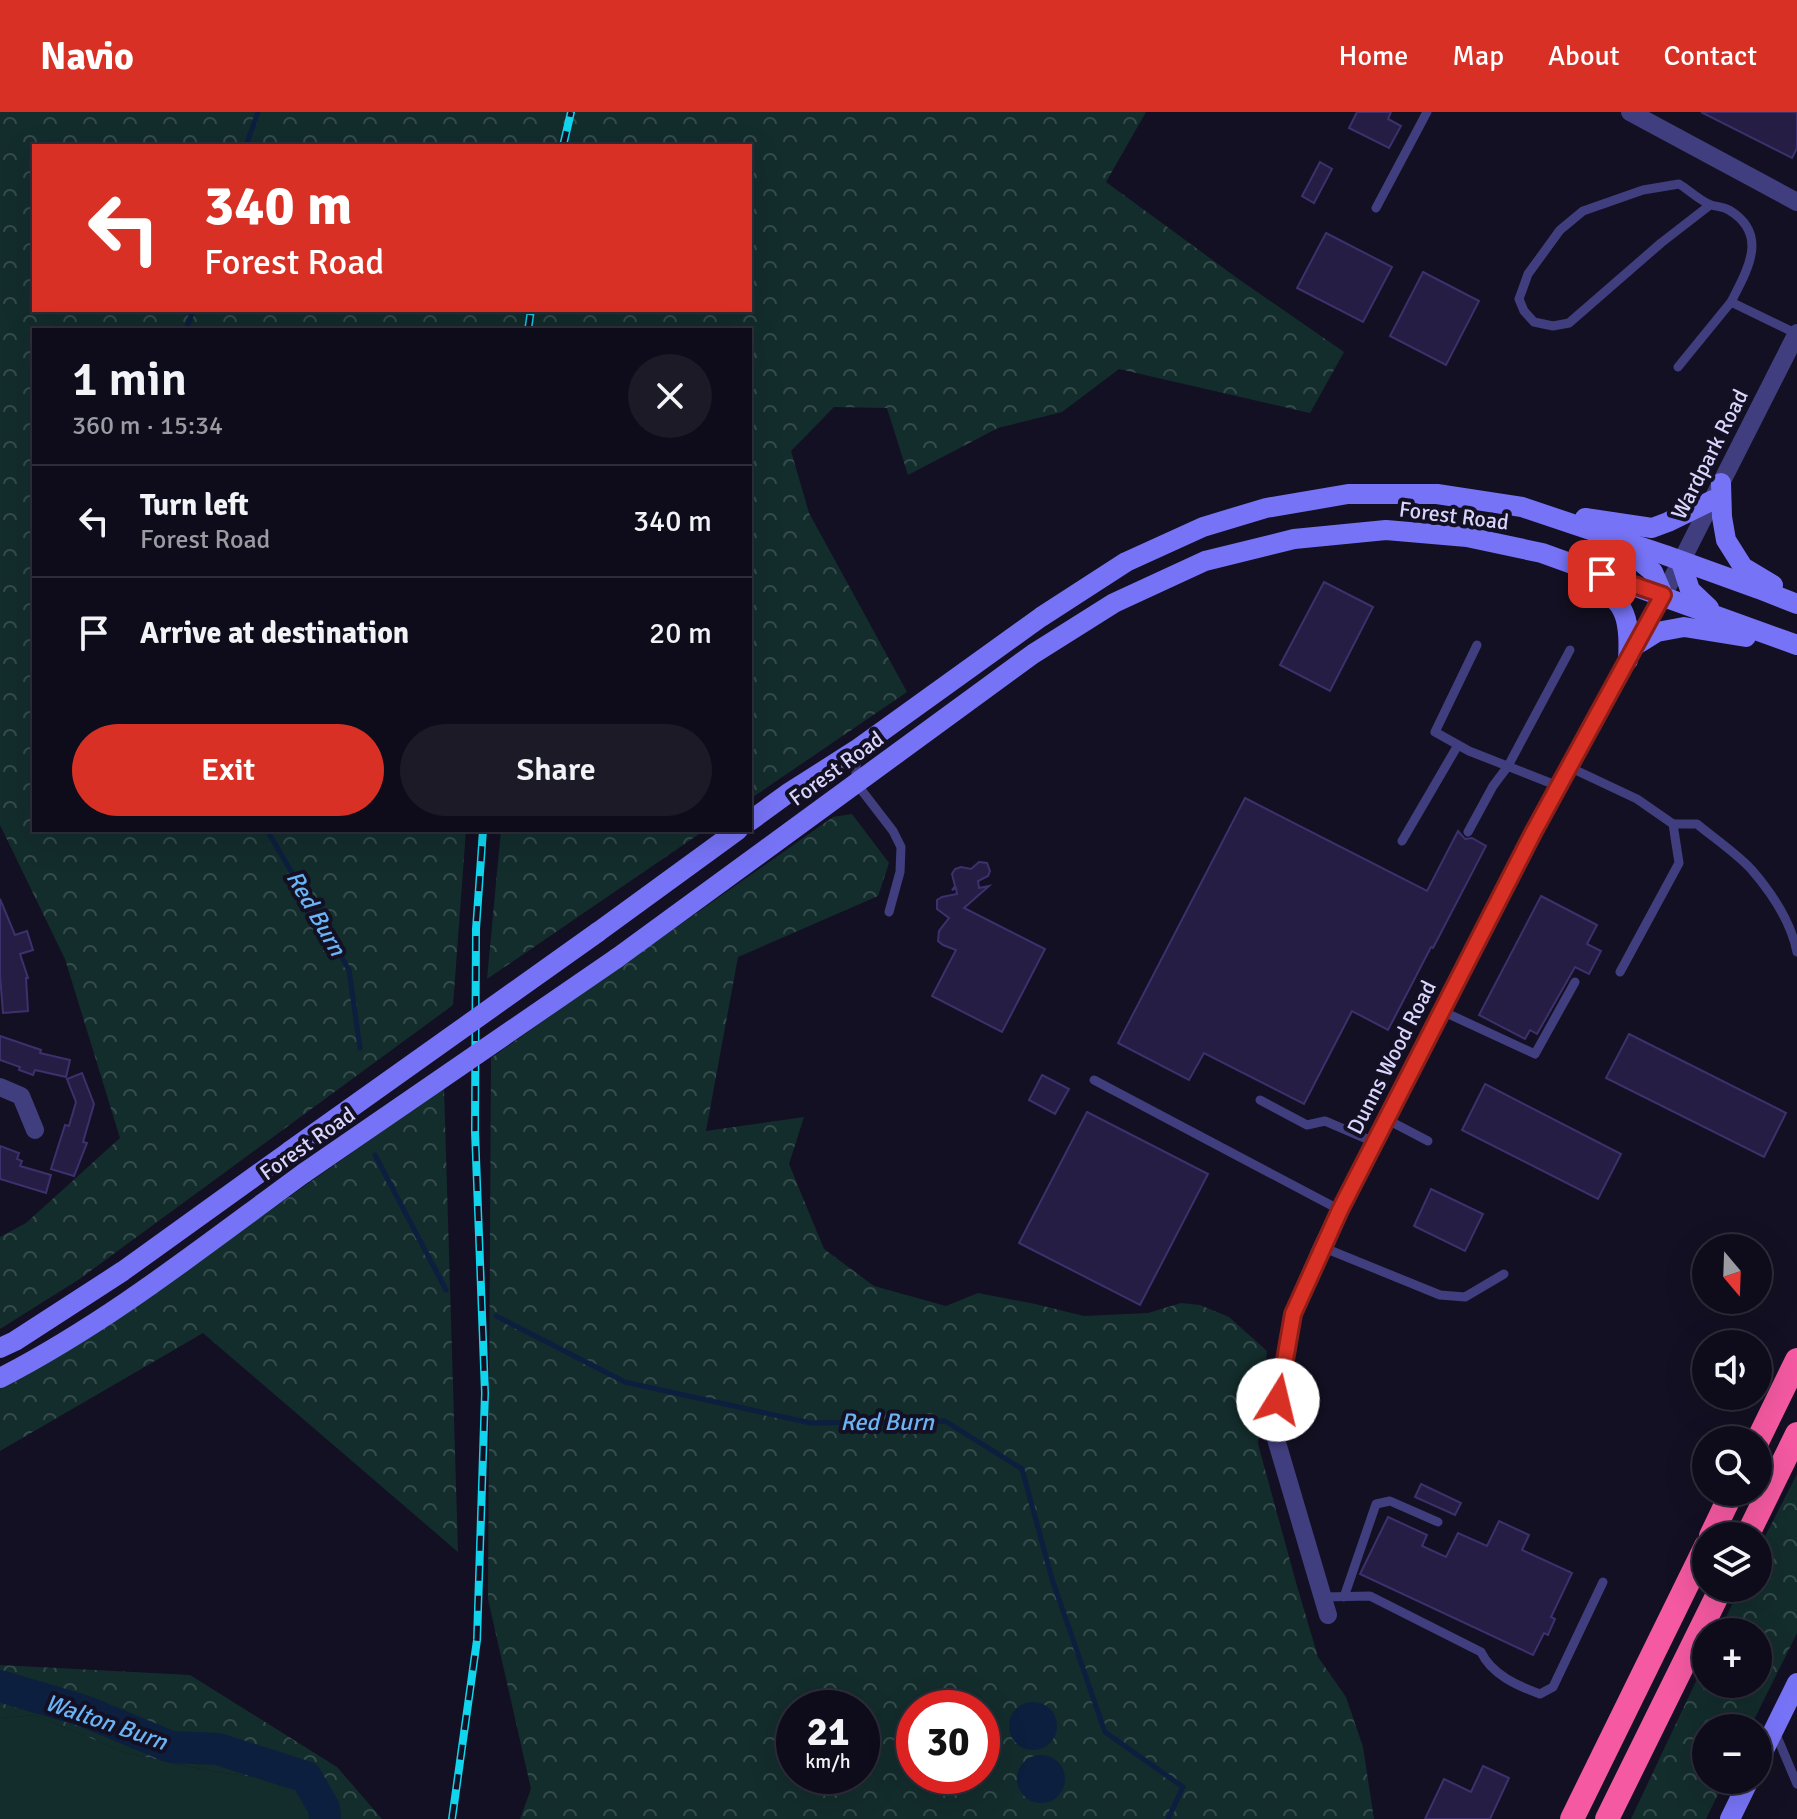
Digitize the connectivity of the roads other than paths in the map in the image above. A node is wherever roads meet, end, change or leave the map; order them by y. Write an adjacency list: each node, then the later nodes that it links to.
1 (1427, 112): 6 (lane)
2 (1630, 112): 3 (street)
3 (1652, 116): 4 (street)
4 (1797, 202)
5 (1710, 205): 5 (lane); 7 (lane)
6 (1376, 208)
7 (1731, 302): 8 (lane); 9 (lane)
8 (1797, 334): 10 (street, Wardpark Road)
9 (1678, 367)
10 (1717, 491): 11 (street); 14 (street, Wardpark Road); 16 (street)
11 (1522, 507): 12 (street, Forest Road); 23 (street, Forest Road)
12 (1609, 537): 14 (street, Forest Road); 15 (street)
13 (1522, 549): 15 (street, Forest Road); 21 (street); 26 (street, Forest Road)
14 (1681, 562): 15 (street, Wardpark Road); 16 (street, Forest Road); 17 (street)
15 (1663, 595): 17 (street, Forest Road); 21 (street, Dunns Wood Road)
16 (1797, 602)
17 (1716, 615): 19 (street, Forest Road)
18 (1477, 645): 22 (lane)
19 (1797, 646): 21 (street)
20 (1570, 650): 24 (lane)
21 (1632, 652): 25 (street, Dunns Wood Road)
22 (1458, 745): 24 (lane); 32 (lane)
23 (856, 750): 26 (lane); 28 (street, Forest Road)
24 (1508, 766): 27 (lane); 31 (lane)
25 (1569, 767): 27 (street, Dunns Wood Road); 29 (lane)
26 (856, 783): 33 (lane); 50 (street, Forest Road, bridge)
27 (1558, 786): 37 (street, Dunns Wood Road)
28 (752, 820)
29 (1673, 824): 34 (lane); 35 (lane)
30 (735, 832): 48 (street, Forest Road, bridge)
31 (1468, 832)
32 (1402, 841)
33 (889, 912)
34 (1797, 952)
35 (1620, 972)
36 (1575, 982): 37 (lane)
37 (1442, 1011): 41 (street, Dunns Wood Road)
38 (1094, 1080): 45 (lane)
39 (0, 1087): 42 (street)
40 (1260, 1100): 44 (lane)
41 (1386, 1119): 43 (lane); 44 (street, Dunns Wood Road)
42 (35, 1130)
43 (1428, 1141)
44 (1374, 1142): 45 (street, Dunns Wood Road)
45 (1340, 1210): 46 (street, Dunns Wood Road)
46 (1322, 1247): 47 (lane); 59 (street, Dunns Wood Road)
47 (1504, 1274)
48 (0, 1348)
49 (1797, 1360): 51 (highway)
50 (0, 1378)
51 (1765, 1426)
52 (1797, 1434): 54 (highway)
53 (1438, 1522): 57 (lane)
54 (1754, 1522)
55 (1692, 1575): 65 (highway)
56 (1603, 1582): 57 (lane)
57 (1344, 1597): 59 (lane)
58 (1714, 1602): 66 (highway)
59 (1325, 1606)
60 (1797, 1683): 61 (street)
61 (1774, 1729): 62 (street); 63 (lane)
62 (1772, 1733)
63 (1797, 1784)
64 (1742, 1794): 67 (street)
65 (1572, 1819)
66 (1607, 1819)
67 (1730, 1819)

